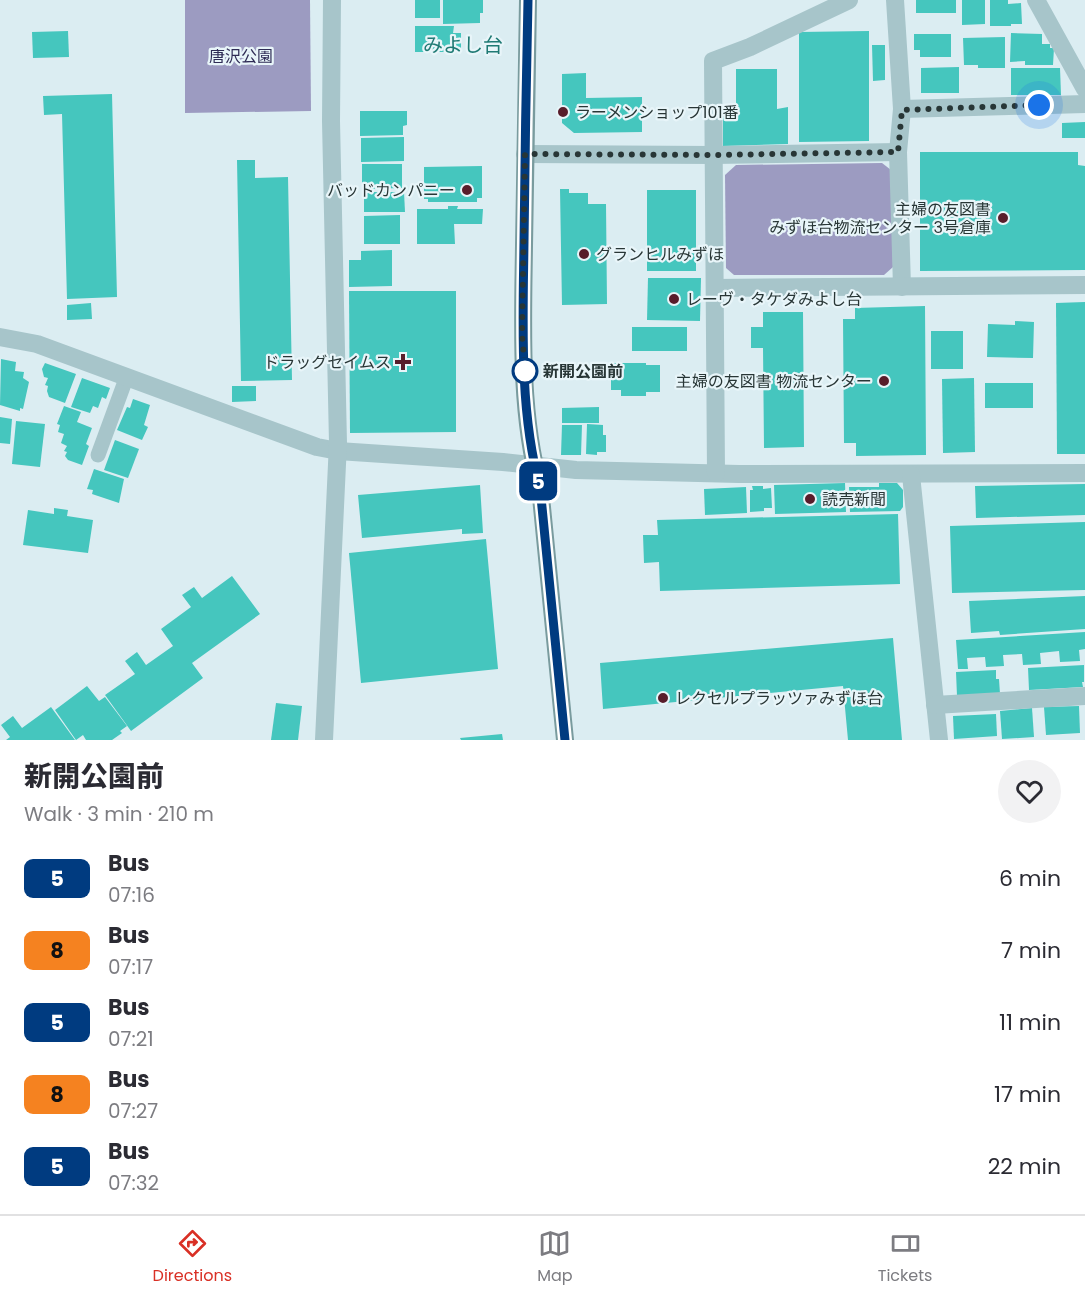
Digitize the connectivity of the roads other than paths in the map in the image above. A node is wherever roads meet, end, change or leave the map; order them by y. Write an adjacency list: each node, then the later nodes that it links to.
1 (332, 0): 17 (street)
2 (528, 0): 10 (street)
3 (849, 0): 11 (street)
4 (895, 0): 8 (street)
5 (1036, 0): 6 (street)
6 (1085, 89)
7 (1085, 104): 8 (street)
8 (902, 110): 9 (street)
9 (898, 152): 11 (street); 13 (street)
10 (525, 154): 11 (street); 19 (street)
11 (714, 155): 14 (street)
12 (1085, 285): 13 (street)
13 (902, 287): 14 (street)
14 (715, 288): 20 (street)
15 (0, 337): 16 (street)
16 (127, 376): 17 (street); 18 (lane)
17 (338, 451): 19 (street); 25 (street)
18 (98, 455)
19 (534, 466): 20 (street); 26 (street)
20 (716, 473): 22 (street)
21 (1085, 473): 22 (street)
22 (911, 475): 24 (street)
23 (1085, 696): 24 (street)
24 (935, 705): 27 (street)
25 (324, 740)
26 (565, 740)
27 (939, 740)

